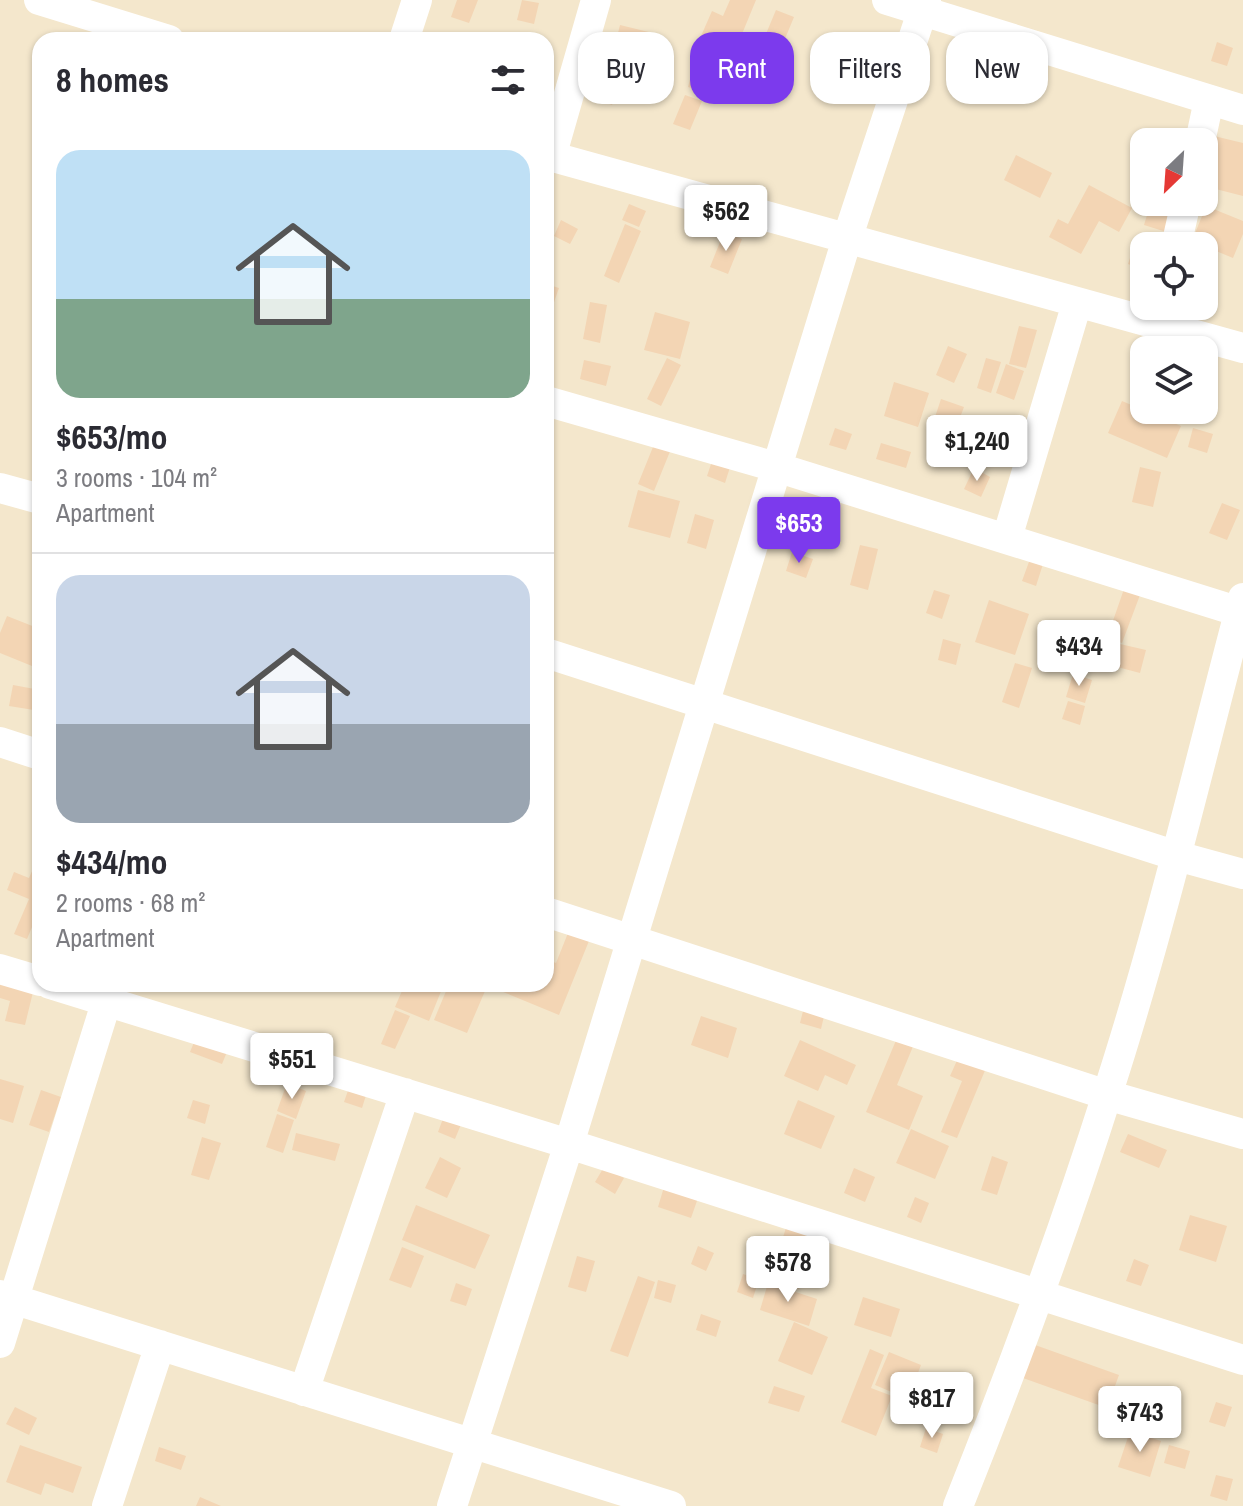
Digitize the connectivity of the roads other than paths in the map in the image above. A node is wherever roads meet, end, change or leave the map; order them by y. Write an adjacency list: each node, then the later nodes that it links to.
1 (39, 0): 6 (street)
2 (417, 0): 7 (street)
3 (596, 0): 11 (street)
4 (887, 0): 5 (street)
5 (924, 6): 8 (street); 13 (street)
6 (143, 32)
7 (407, 32)
8 (1209, 100): 9 (street); 10 (street)
9 (1243, 110)
10 (1203, 128)
11 (554, 139)
12 (554, 157): 13 (street)
13 (847, 239): 14 (street); 19 (street)
14 (1077, 303): 15 (street); 22 (street)
15 (1130, 311)
16 (1173, 320): 17 (street)
17 (1243, 348)
18 (554, 403): 19 (street)
19 (779, 468): 22 (street); 25 (street)
20 (0, 488): 21 (street)
21 (32, 497)
22 (1007, 538): 23 (street)
23 (1242, 608): 28 (street)
24 (554, 656): 25 (street)
25 (703, 703): 28 (street); 31 (street)
26 (0, 742): 27 (street)
27 (32, 752)
28 (1177, 856): 29 (street); 36 (street)
29 (1243, 874)
30 (554, 914): 31 (street)
31 (631, 938): 36 (street); 38 (street)
32 (0, 969): 33 (street)
33 (32, 979)
34 (110, 992): 35 (street); 40 (street)
35 (405, 1093): 38 (street); 44 (street)
36 (1107, 1095): 37 (street); 39 (street)
37 (1243, 1134)
38 (569, 1144): 39 (street); 45 (street)
39 (1038, 1295): 43 (street); 49 (street)
40 (6, 1297): 41 (street); 42 (street)
41 (0, 1343)
42 (160, 1345): 44 (street); 46 (street)
43 (1243, 1360)
44 (304, 1391): 45 (street)
45 (472, 1443): 47 (street); 48 (street)
46 (107, 1506)
47 (452, 1506)
48 (671, 1506)
49 (958, 1506)

